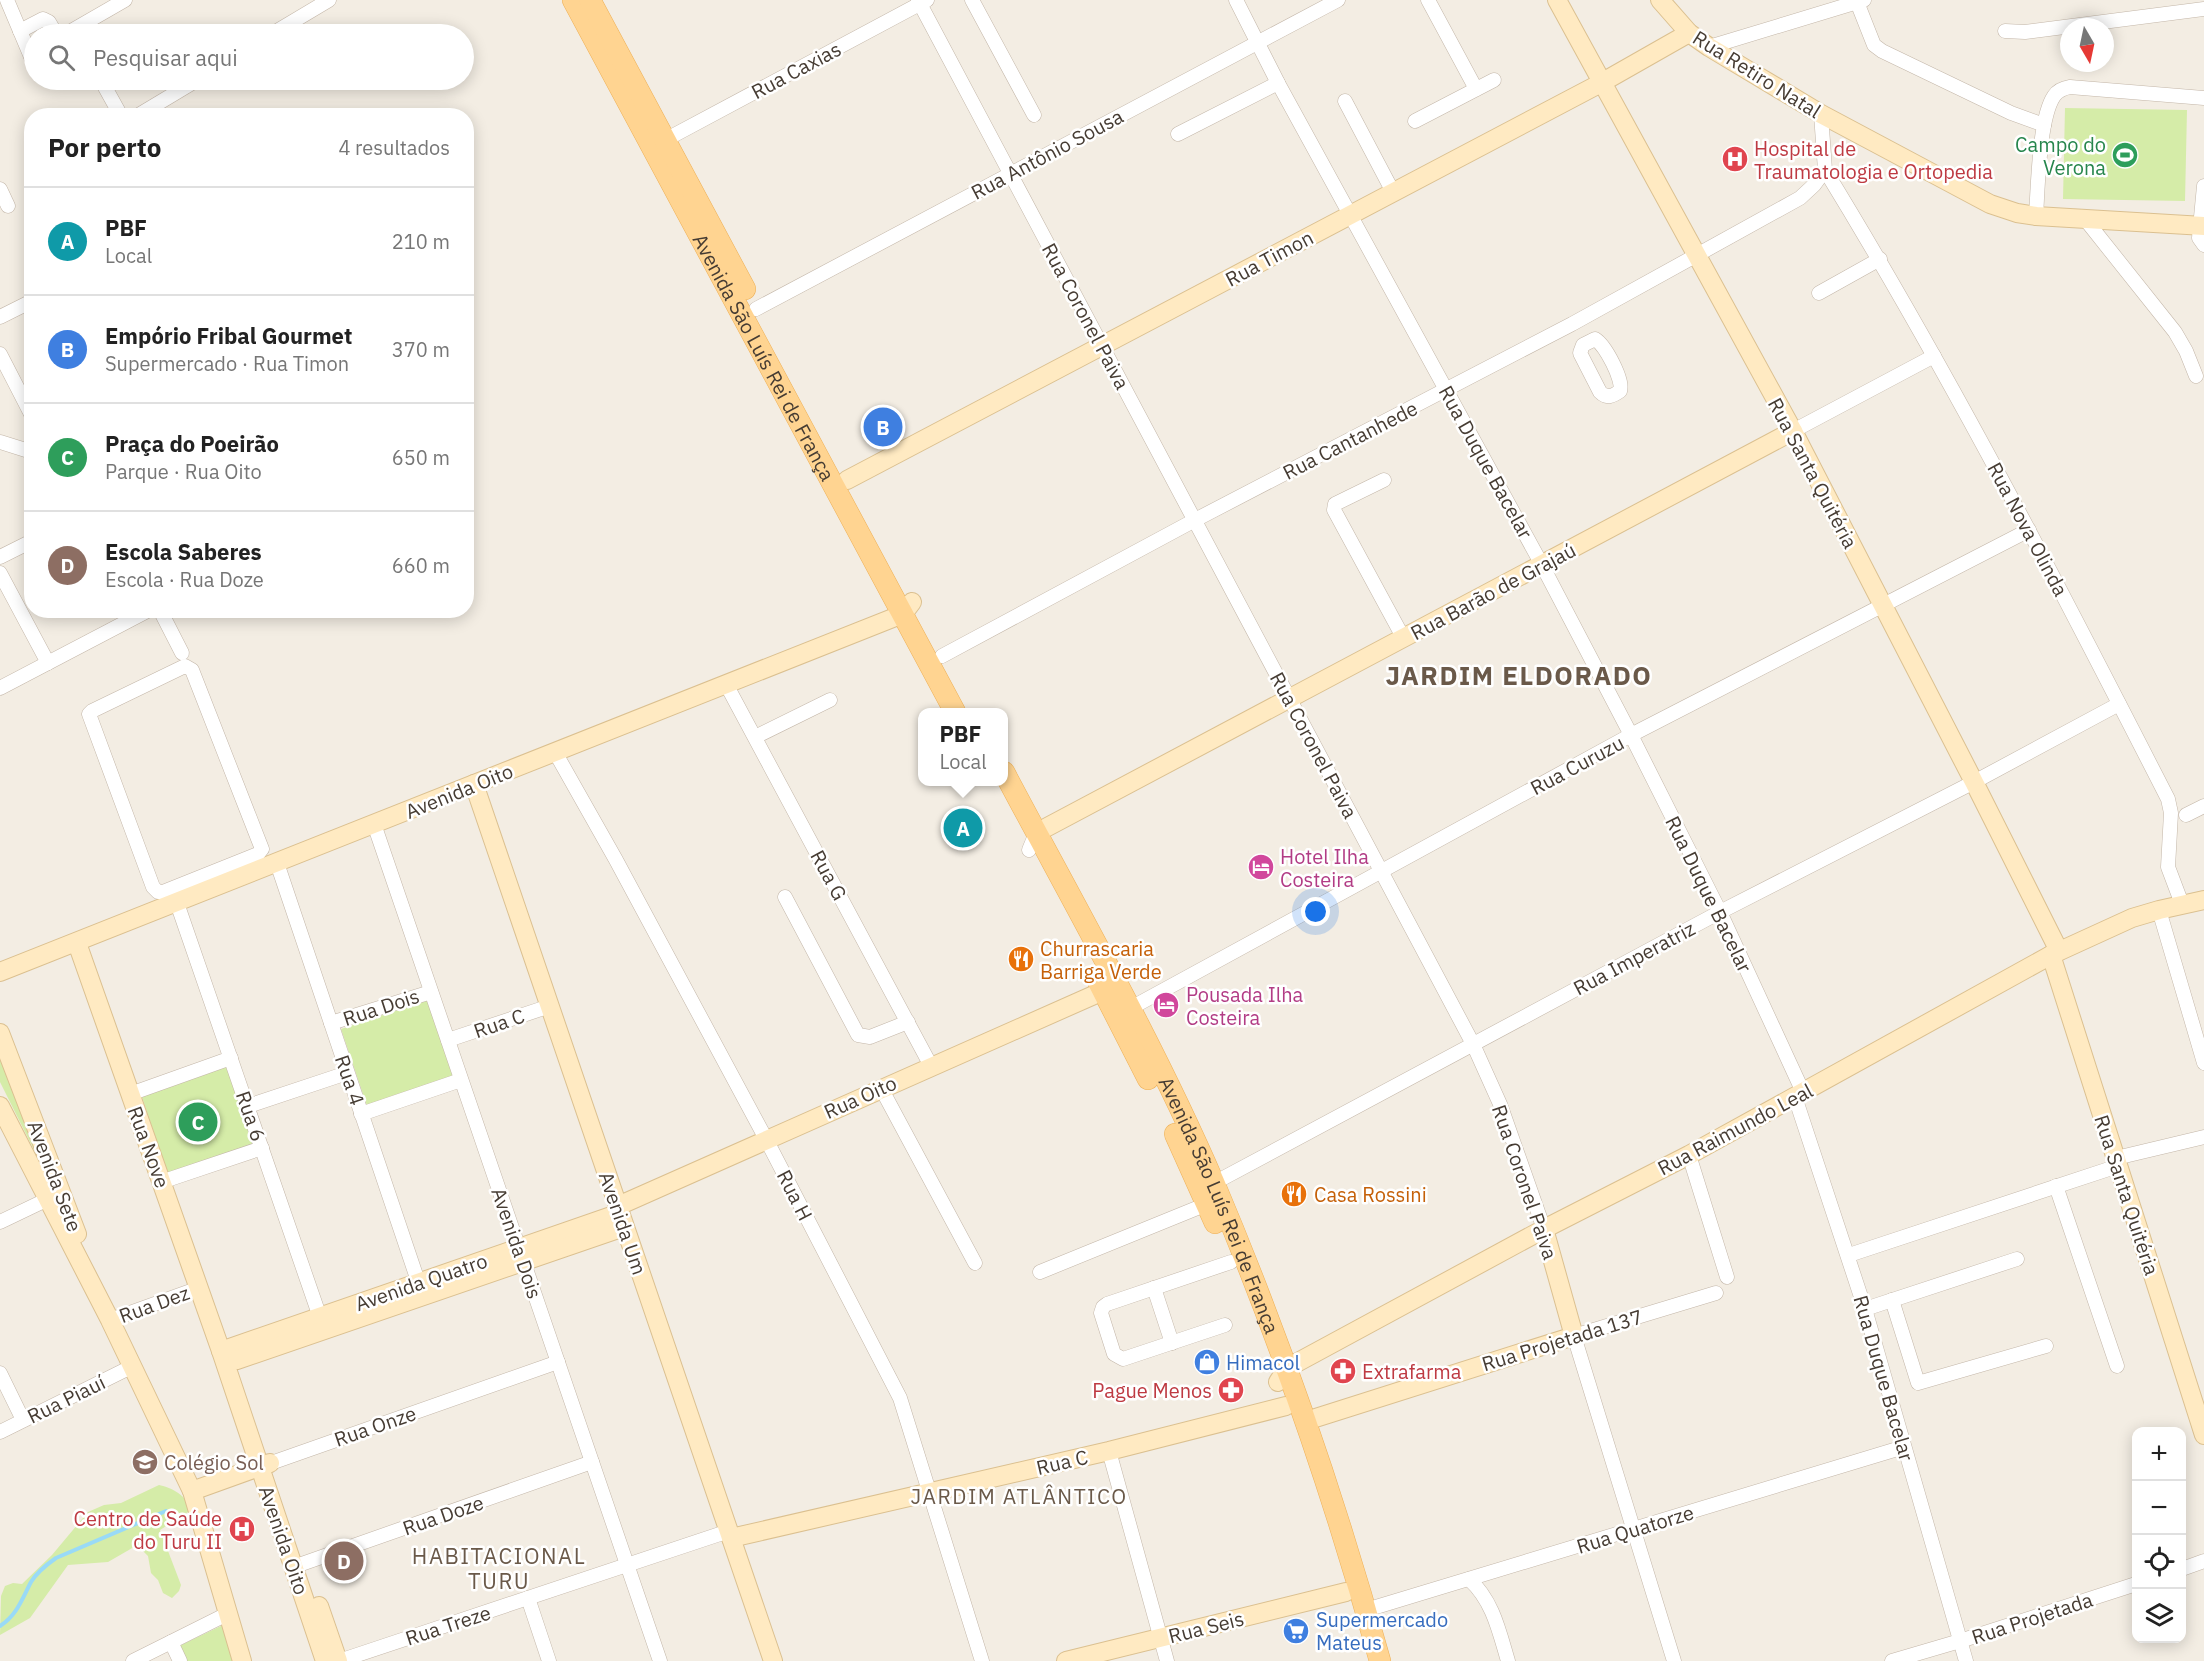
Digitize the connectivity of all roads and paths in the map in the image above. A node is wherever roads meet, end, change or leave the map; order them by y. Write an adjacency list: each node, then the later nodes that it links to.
1 (7, 0): 21 (street)
2 (125, 0): 17 (street)
3 (329, 0): 18 (street)
4 (573, 0): 79 (main road, Avenida São Luís Rei de França)
5 (590, 0): 41 (main road, Avenida São Luís Rei de França)
6 (972, 0): 37 (street)
7 (1236, 0): 24 (street, Rua Duque Bacelar)
8 (1338, 0): 24 (street, Rua Antônio Sousa)
9 (1428, 0): 29 (street)
10 (1557, 0): 28 (street, Rua Santa Quitéria)
11 (1660, 0): 22 (street, Rua Retiro Natal)
12 (921, 1): 41 (street, Rua Caxias); 43 (street, Rua Coronel Paiva)
13 (1861, 1): 25 (street); 39 (street)
14 (2204, 9): 20 (street)
15 (34, 24): 16 (street)
16 (51, 24)
17 (86, 24)
18 (289, 24)
19 (24, 30): 21 (street)
20 (2005, 31)
21 (20, 32): 23 (street)
22 (1689, 33): 25 (street, Rua Retiro Natal); 28 (street, Rua Timon)
23 (24, 39)
24 (1257, 43): 27 (street, Rua Duque Bacelar); 43 (street, Rua Antônio Sousa)
25 (1709, 47): 36 (street, Rua Retiro Natal)
26 (1494, 80): 29 (street)
27 (1278, 83): 40 (street); 48 (street, Rua Duque Bacelar)
28 (1601, 83): 46 (street, Rua Timon); 53 (street, Rua Santa Quitéria)
29 (1476, 89): 38 (street)
30 (107, 90): 34 (street)
31 (180, 90): 35 (street)
32 (2204, 98): 39 (street)
33 (1345, 100): 46 (street)
34 (117, 108)
35 (150, 108)
36 (1821, 114): 42 (street); 49 (street, Rua Retiro Natal)
37 (1034, 115)
38 (1415, 121)
39 (2044, 124): 49 (street)
40 (1178, 134)
41 (665, 140): 57 (main road, Avenida São Luís Rei de França)
42 (1825, 170): 53 (street, Rua Cantanhede); 54 (street, Rua Nova Olinda)
43 (1011, 173): 57 (street, Rua Antônio Sousa); 61 (street, Rua Coronel Paiva)
44 (2204, 186): 51 (street)
45 (0, 189): 47 (street)
46 (1393, 192): 48 (street, Rua Timon)
47 (8, 206)
48 (1349, 215): 61 (street, Rua Timon); 65 (street, Rua Duque Bacelar)
49 (2036, 216): 50 (street, Rua Retiro Natal)
50 (2085, 219): 51 (street, Rua Retiro Natal); 64 (street)
51 (2202, 226): 52 (street)
52 (2204, 245)
53 (1697, 256): 59 (street, Rua Cantanhede); 67 (street, Rua Santa Quitéria)
54 (1880, 259): 55 (street); 63 (street, Rua Nova Olinda)
55 (1819, 293)
56 (24, 305): 58 (street)
57 (756, 309): 70 (main road, Avenida São Luís Rei de França)
58 (0, 317)
59 (1572, 324): 60 (street); 65 (street, Rua Cantanhede)
60 (1584, 345)
61 (1102, 347): 70 (street, Rua Timon); 72 (street, Rua Coronel Paiva)
62 (0, 354): 66 (street)
63 (1934, 356): 67 (street, Rua Barão de Grajaú); 73 (street, Rua Nova Olinda)
64 (2196, 376)
65 (1447, 390): 72 (street, Rua Cantanhede); 76 (street, Rua Duque Bacelar)
66 (24, 400)
67 (1793, 431): 76 (street, Rua Barão de Grajaú); 78 (street, Rua Santa Quitéria)
68 (0, 442): 69 (street)
69 (24, 450)
70 (847, 480): 79 (main road, Avenida São Luís Rei de França)
71 (1384, 480): 82 (street)
72 (1196, 520): 84 (street, Rua Cantanhede); 88 (street, Rua Coronel Paiva)
73 (2029, 530): 78 (street, Rua Curuzu); 90 (street, Rua Nova Olinda)
74 (24, 544): 75 (street)
75 (0, 557)
76 (1542, 565): 82 (street, Rua Barão de Grajaú); 93 (street, Rua Duque Bacelar)
77 (0, 573): 85 (street)
78 (1883, 606): 93 (street, Rua Curuzu); 97 (street, Rua Santa Quitéria)
79 (907, 608): 84 (main road, Avenida São Luís Rei de França); 86 (street, Avenida Oito); 91 (main road, Avenida São Luís Rei de França)
80 (134, 618): 85 (street)
81 (164, 618): 83 (street)
82 (1404, 639): 88 (street, Rua Barão de Grajaú)
83 (182, 653)
84 (942, 656): 92 (main road, Avenida São Luís Rei de França)
85 (48, 663): 87 (street)
86 (726, 684): 94 (street, Rua G); 95 (street, Avenida Oito)
87 (0, 688)
88 (1290, 699): 103 (street, Rua Barão de Grajaú); 105 (street, Rua Coronel Paiva)
89 (830, 700): 94 (street)
90 (2119, 704): 97 (street, Rua Imperatriz); 110 (street, Rua Nova Olinda)
91 (954, 708)
92 (970, 708)
93 (1631, 735): 105 (street, Rua Curuzu); 112 (street, Rua Duque Bacelar)
94 (755, 737): 120 (street, Rua G)
95 (555, 752): 98 (street, Avenida Oito); 137 (street, Rua H)
96 (1008, 782): 103 (main road, Avenida São Luís Rei de França)
97 (1974, 782): 112 (street, Rua Imperatriz); 114 (street, Rua Santa Quitéria)
98 (474, 784): 102 (street, Avenida Oito); 118 (street, Avenida Um)
99 (995, 786): 103 (main road, Avenida São Luís Rei de França)
100 (2204, 806): 101 (street)
101 (2186, 815)
102 (374, 824): 104 (street, Avenida Oito); 117 (street, Avenida Dois)
103 (1032, 841): 116 (main road, Avenida São Luís Rei de França); 119 (main road, Avenida São Luís Rei de França)
104 (277, 863): 106 (street, Avenida Oito); 121 (street, Rua 4)
105 (1380, 871): 119 (street, Rua Curuzu); 124 (street, Rua Coronel Paiva)
106 (210, 882): 106 (street); 109 (street, Avenida Oito)
107 (785, 897): 120 (street)
108 (2204, 900): 110 (street, Rua Raimundo Leal)
109 (177, 903): 113 (street, Avenida Oito); 125 (street, Rua 6)
110 (2182, 904): 111 (street, Rua Raimundo Leal)
111 (2159, 910): 114 (street, Rua Raimundo Leal); 126 (street)
112 (1720, 912): 124 (street, Rua Imperatriz); 132 (street, Rua Duque Bacelar)
113 (75, 938): 115 (street, Avenida Oito); 131 (street, Rua Nove)
114 (2055, 953): 132 (street, Rua Raimundo Leal); 140 (street, Rua Santa Quitéria)
115 (0, 972)
116 (1103, 991): 127 (street, Rua Oito); 145 (main road, Avenida São Luís Rei de França)
117 (431, 992): 121 (street, Rua Dois); 123 (street, Avenida Dois)
118 (550, 1006): 123 (street, Rua C); 146 (street, Avenida Um)
119 (1129, 1009): 142 (main road, Avenida São Luís Rei de França)
120 (908, 1022): 127 (street, Rua G)
121 (331, 1023): 128 (street, Rua 4)
122 (0, 1033): 162 (street, Avenida Sete)
123 (448, 1040): 129 (street, Avenida Dois)
124 (1473, 1044): 142 (street, Rua Imperatriz); 148 (street, Rua Coronel Paiva)
125 (231, 1058): 131 (street); 134 (street, Rua 6)
126 (2204, 1063)
127 (931, 1066): 130 (street, Rua Oito)
128 (347, 1073): 134 (street); 135 (street, Rua 4)
129 (461, 1080): 135 (street); 149 (street, Avenida Dois)
130 (881, 1088): 137 (street, Rua Oito); 153 (street)
131 (130, 1094): 141 (street, Rua Nove)
132 (1799, 1095): 139 (street, Rua Raimundo Leal); 150 (street, Rua Duque Bacelar)
133 (0, 1106): 144 (street, Avenida Sete)
134 (248, 1106): 138 (street, Rua 6)
135 (361, 1114): 158 (street, Rua 4)
136 (2204, 1137): 140 (street)
137 (766, 1139): 146 (street, Rua Oito); 184 (street, Rua H)
138 (262, 1148): 141 (street); 163 (street, Rua 6)
139 (1689, 1155): 148 (street, Rua Raimundo Leal); 155 (street)
140 (2117, 1162): 143 (street); 178 (street, Rua Santa Quitéria)
141 (162, 1182): 156 (street, Rua Nove)
142 (1214, 1183): 173 (main road, Avenida São Luís Rei de França)
143 (2056, 1186): 150 (street); 171 (street)
144 (48, 1198): 147 (street); 162 (street, Avenida Sete)
145 (1207, 1204): 152 (main road, Avenida São Luís Rei de França); 154 (street)
146 (621, 1215): 149 (street, Avenida Quatro); 186 (street, Avenida Um)
147 (0, 1222)
148 (1544, 1229): 165 (street, Rua Coronel Paiva); 173 (street, Rua Raimundo Leal)
149 (521, 1255): 158 (street, Avenida Quatro); 169 (street, Avenida Dois)
150 (1849, 1255): 161 (street, Rua Duque Bacelar)
151 (2017, 1259): 160 (street)
152 (1231, 1262): 157 (street); 173 (main road, Avenida São Luís Rei de França)
153 (975, 1263)
154 (1040, 1272)
155 (1726, 1277)
156 (199, 1288): 162 (street, Rua Dez); 168 (street, Rua Nove)
157 (1154, 1288): 166 (street); 166 (street)
158 (421, 1290): 163 (street, Avenida Quatro)
159 (1716, 1293): 165 (street, Rua Projetada 137)
160 (1892, 1300): 161 (street); 167 (street)
161 (1865, 1309): 179 (street, Rua Duque Bacelar)
162 (110, 1320): 170 (street, Avenida Sete)
163 (322, 1323): 168 (street, Avenida Quatro)
164 (1225, 1325): 166 (street)
165 (1574, 1336): 176 (street, Rua Projetada 137); 185 (street, Rua Coronel Paiva)
166 (1172, 1342)
167 (2046, 1346)
168 (229, 1355): 182 (street, Avenida Oito)
169 (558, 1362): 181 (street, Avenida Dois); 182 (street, Rua Onze)
170 (133, 1366): 175 (street, Rua Piauí); 183 (street, Avenida Sete)
171 (2117, 1366)
172 (0, 1373): 175 (street)
173 (1282, 1375): 174 (main road, Avenida São Luís Rei de França); 176 (main road, Avenida São Luís Rei de França)
174 (1287, 1406): 180 (street, Rua C); 193 (main road, Avenida São Luís Rei de França)
175 (23, 1420): 177 (street, Rua Piauí)
176 (1306, 1421): 195 (main road, Avenida São Luís Rei de França)
177 (0, 1432)
178 (2204, 1435)
179 (1904, 1447): 185 (street, Rua Quatorze); 198 (street, Rua Duque Bacelar)
180 (1109, 1452): 184 (street, Rua C); 197 (street)
181 (592, 1462): 188 (street, Avenida Dois); 189 (street, Rua Doze)
182 (265, 1465): 183 (street, Rua Onze); 189 (street, Avenida Oito)
183 (192, 1491): 196 (street, Avenida Sete)
184 (930, 1492): 186 (street, Rua C); 208 (street, Rua H)
185 (1635, 1530): 191 (street, Rua Quatorze); 214 (street, Rua Coronel Paiva)
186 (730, 1534): 188 (street, Rua Treze); 207 (street, Avenida Um)
187 (2204, 1562): 190 (street)
188 (627, 1564): 194 (street, Rua Treze); 206 (street, Avenida Dois)
189 (299, 1565): 203 (street, Avenida Oito); 204 (street)
190 (2186, 1567)
191 (1469, 1579): 195 (street, Rua Quatorze); 213 (street)
192 (2132, 1585): 198 (street, Rua Projetada)
193 (1346, 1592): 197 (street, Rua Seis); 211 (main road, Avenida São Luís Rei de França)
194 (528, 1598): 204 (street, Rua Treze); 205 (street)
195 (1366, 1610): 212 (main road, Avenida São Luís Rei de França)
196 (229, 1613): 199 (street); 202 (street, Avenida Sete)
197 (1161, 1638): 209 (street, Rua Seis); 210 (street)
198 (1960, 1641): 215 (street, Rua Projetada); 216 (street, Rua Duque Bacelar)
199 (171, 1642): 200 (street); 201 (street)
200 (133, 1661)
201 (180, 1661)
202 (242, 1661)
203 (324, 1661)
204 (338, 1661)
205 (549, 1661)
206 (660, 1661)
207 (773, 1661)
208 (982, 1661)
209 (1066, 1661)
210 (1167, 1661)
211 (1365, 1661)
212 (1380, 1661)
213 (1508, 1661)
214 (1674, 1661)
215 (1892, 1661)
216 (1966, 1661)

